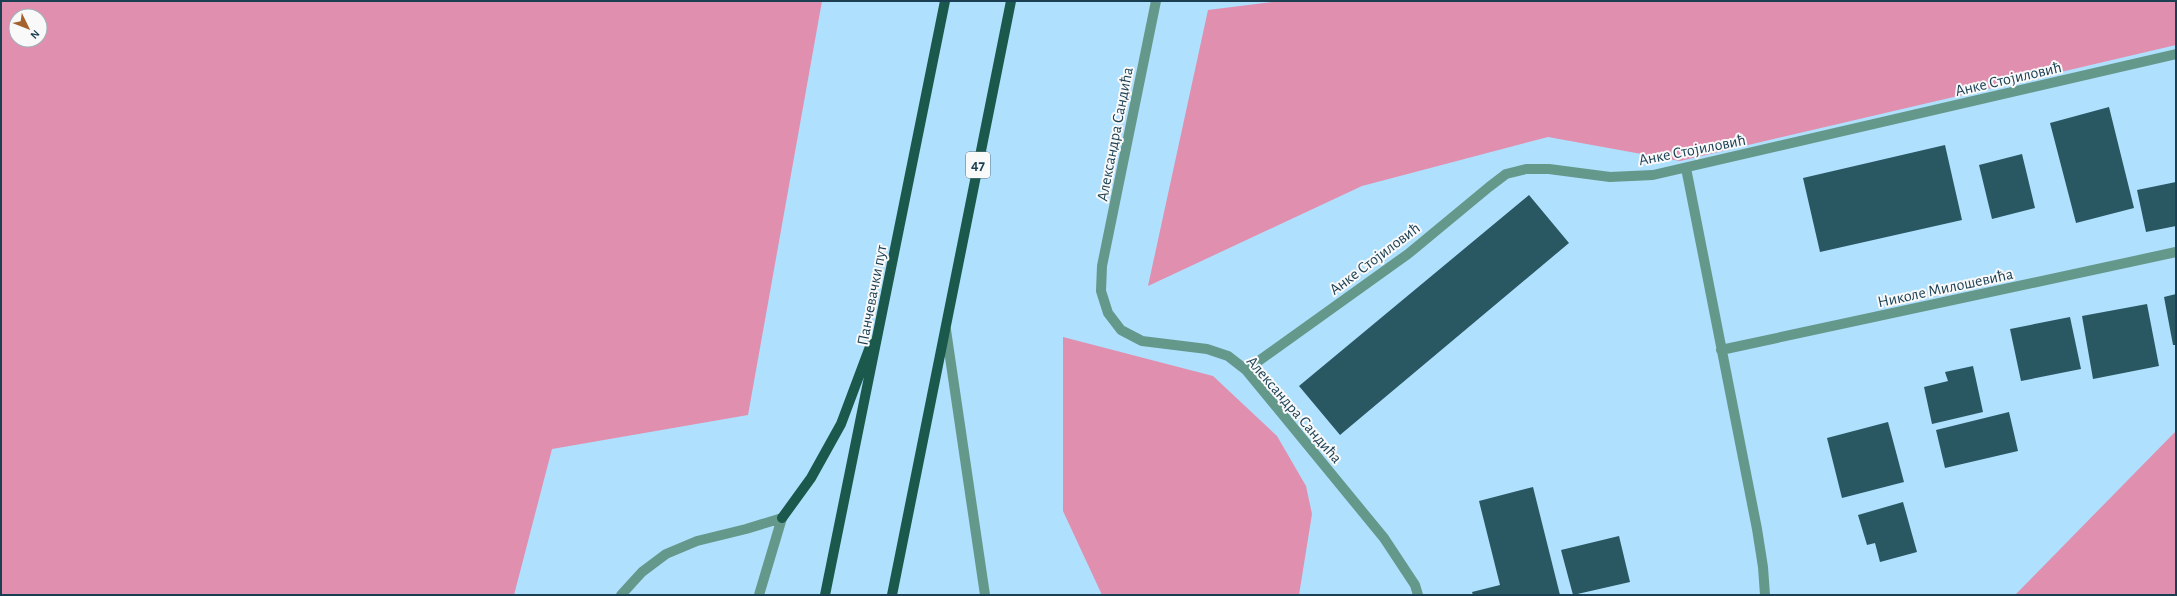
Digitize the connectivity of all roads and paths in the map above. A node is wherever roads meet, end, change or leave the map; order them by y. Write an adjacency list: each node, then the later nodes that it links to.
1 (945, 1): 7 (main road, Панчевачки пут)
2 (1011, 1): 8 (main road, 47)
3 (1156, 1): 10 (street, Александра Сандића)
4 (2176, 54): 5 (street, Анке Стојиловић)
5 (1686, 168): 9 (street); 10 (street, Анке Стојиловић)
6 (2176, 252): 9 (street, Николе Милошевића)
7 (882, 314): 11 (main road); 14 (main road, Панчевачки пут)
8 (946, 330): 15 (main road, 47); 16 (street)
9 (1721, 350): 18 (street)
10 (1246, 370): 17 (street, Александра Сандића)
11 (782, 518): 12 (street); 13 (street)
12 (621, 595)
13 (759, 595)
14 (825, 595)
15 (892, 595)
16 (985, 595)
17 (1418, 595)
18 (1765, 595)

